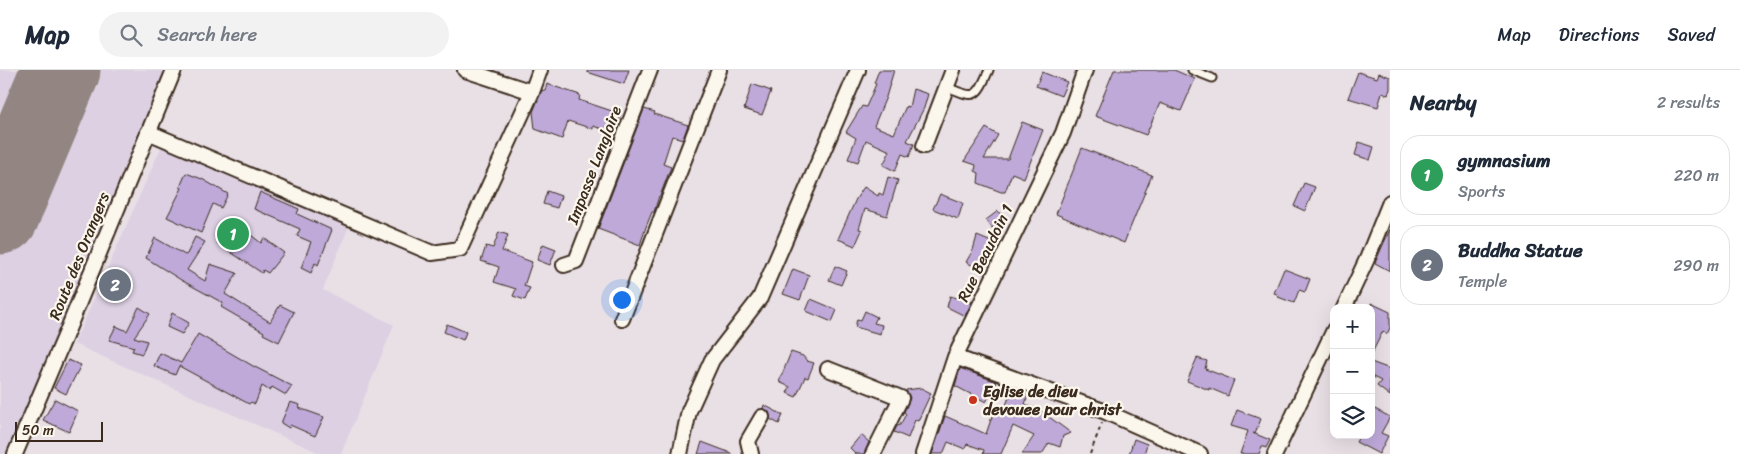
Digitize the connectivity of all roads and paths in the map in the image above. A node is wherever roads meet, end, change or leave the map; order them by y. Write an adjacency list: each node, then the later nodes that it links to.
1 (174, 70): 14 (street, Route des Orangers)
2 (465, 70): 13 (street)
3 (540, 70): 13 (street)
4 (650, 70): 17 (street, Impasse Langloire)
5 (719, 70): 19 (street)
6 (858, 70): 26 (street)
7 (954, 70): 12 (street)
8 (988, 70): 12 (lane)
9 (1085, 70): 21 (street, Rue Beaudoin 1)
10 (1192, 70): 11 (lane)
11 (1212, 78)
12 (947, 87): 15 (street)
13 (532, 92): 14 (street)
14 (148, 132): 25 (street, Route des Orangers)
15 (924, 146)
16 (1390, 202): 18 (street)
17 (564, 265)
18 (1346, 304)
19 (622, 319)
20 (1330, 338): 32 (street)
21 (955, 357): 23 (street); 29 (street, Rue Beaudoin 1)
22 (828, 369): 28 (street)
23 (1106, 412): 30 (path); 31 (street)
24 (762, 418): 27 (street)
25 (15, 454)
26 (680, 454)
27 (750, 454)
28 (873, 454)
29 (923, 454)
30 (1090, 454)
31 (1200, 454)
32 (1275, 454)

